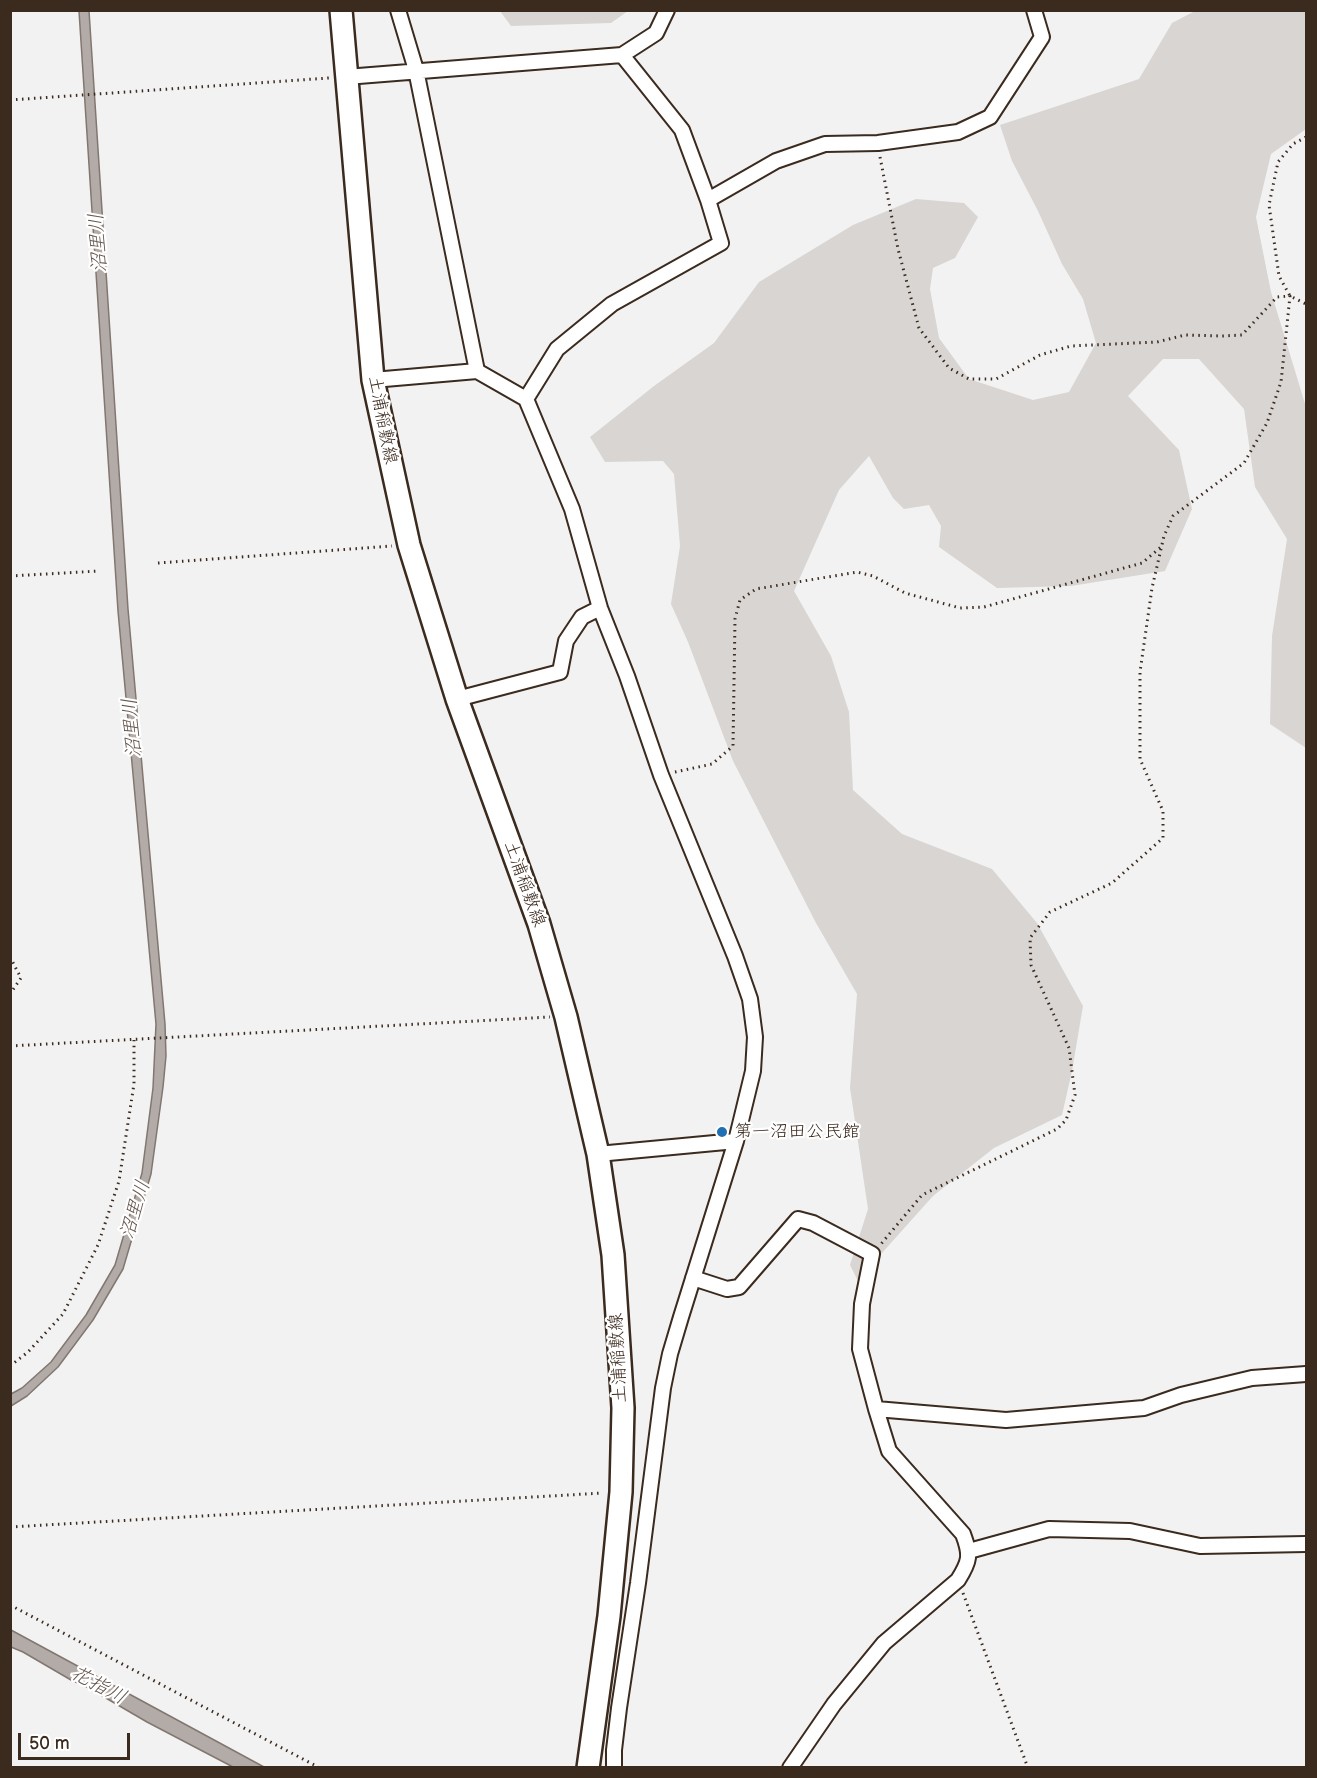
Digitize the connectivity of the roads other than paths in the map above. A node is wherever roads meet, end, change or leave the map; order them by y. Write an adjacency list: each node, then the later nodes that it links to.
1 (341, 10): 7 (main road, 土浦稲敷線)
2 (398, 10): 6 (street)
3 (667, 10): 5 (street)
4 (1034, 10): 8 (street)
5 (622, 55): 6 (street); 8 (street)
6 (416, 70): 7 (street); 9 (street)
7 (346, 77): 10 (main road, 土浦稲敷線)
8 (708, 200): 11 (street)
9 (477, 371): 10 (street); 11 (street)
10 (373, 380): 13 (main road, 土浦稲敷線)
11 (526, 399): 12 (street)
12 (600, 608): 13 (street); 14 (street)
13 (457, 699): 15 (main road, 土浦稲敷線)
14 (736, 1141): 15 (street); 16 (street)
15 (598, 1154): 21 (main road, 土浦稲敷線)
16 (693, 1278): 18 (street); 22 (street)
17 (1306, 1374): 18 (street)
18 (876, 1409): 20 (street)
19 (1306, 1544): 20 (street)
20 (969, 1551): 23 (street)
21 (588, 1767)
22 (614, 1767)
23 (790, 1767)

